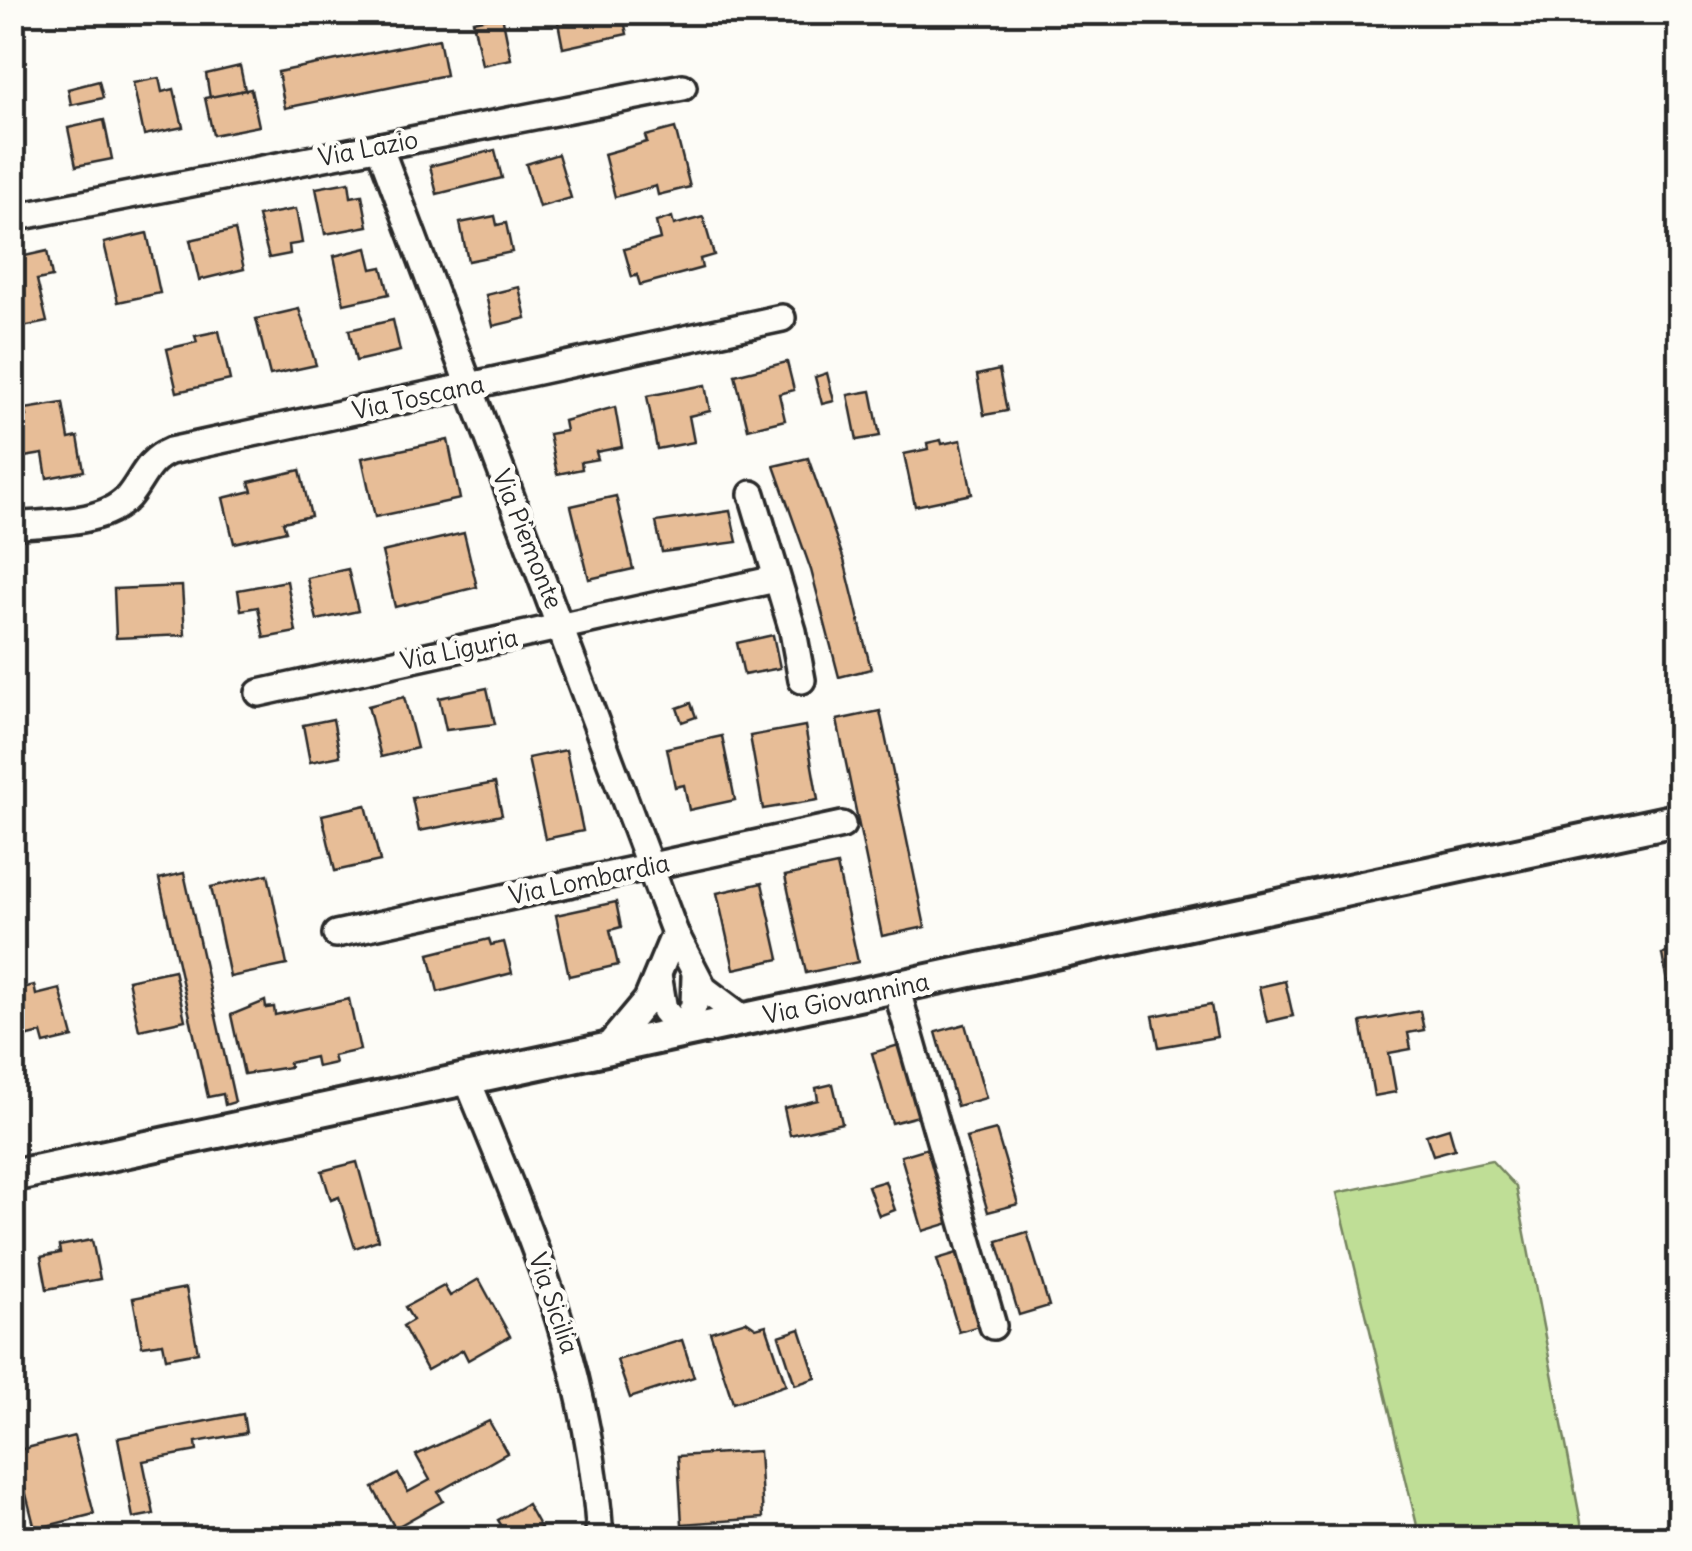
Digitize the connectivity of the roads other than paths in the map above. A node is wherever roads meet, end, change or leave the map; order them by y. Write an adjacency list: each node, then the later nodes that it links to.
1 (684, 87): 2 (street, Via Lazio)
2 (379, 146): 3 (street, Via Lazio); 5 (street, Via Piemonte)
3 (12, 218)
4 (782, 318): 5 (street, Via Toscana)
5 (467, 386): 7 (street, Via Toscana); 9 (street, Via Piemonte)
6 (752, 494): 8 (street)
7 (12, 526)
8 (776, 579): 9 (street, Via Liguria); 10 (street)
9 (563, 626): 11 (street, Via Liguria); 14 (street, Via Piemonte)
10 (802, 680)
11 (260, 693)
12 (1680, 820): 19 (street, Via Giovannina)
13 (842, 825): 14 (street, Via Lombardia)
14 (650, 866): 15 (street, Via Lombardia); 16 (street, Via Piemonte)
15 (336, 934)
16 (676, 934): 17 (street, Via Piemonte); 18 (street)
17 (695, 976): 20 (street, Via Piemonte); 21 (street)
18 (659, 980): 21 (street); 22 (street)
19 (896, 987): 20 (street, Via Giovannina); 25 (street)
20 (744, 1019): 21 (street, Via Giovannina)
21 (683, 1032): 22 (street, Via Giovannina)
22 (606, 1049): 23 (street, Via Giovannina)
23 (467, 1079): 24 (street, Via Giovannina); 26 (street, Via Sicilia)
24 (12, 1176)
25 (993, 1326)
26 (600, 1538)

